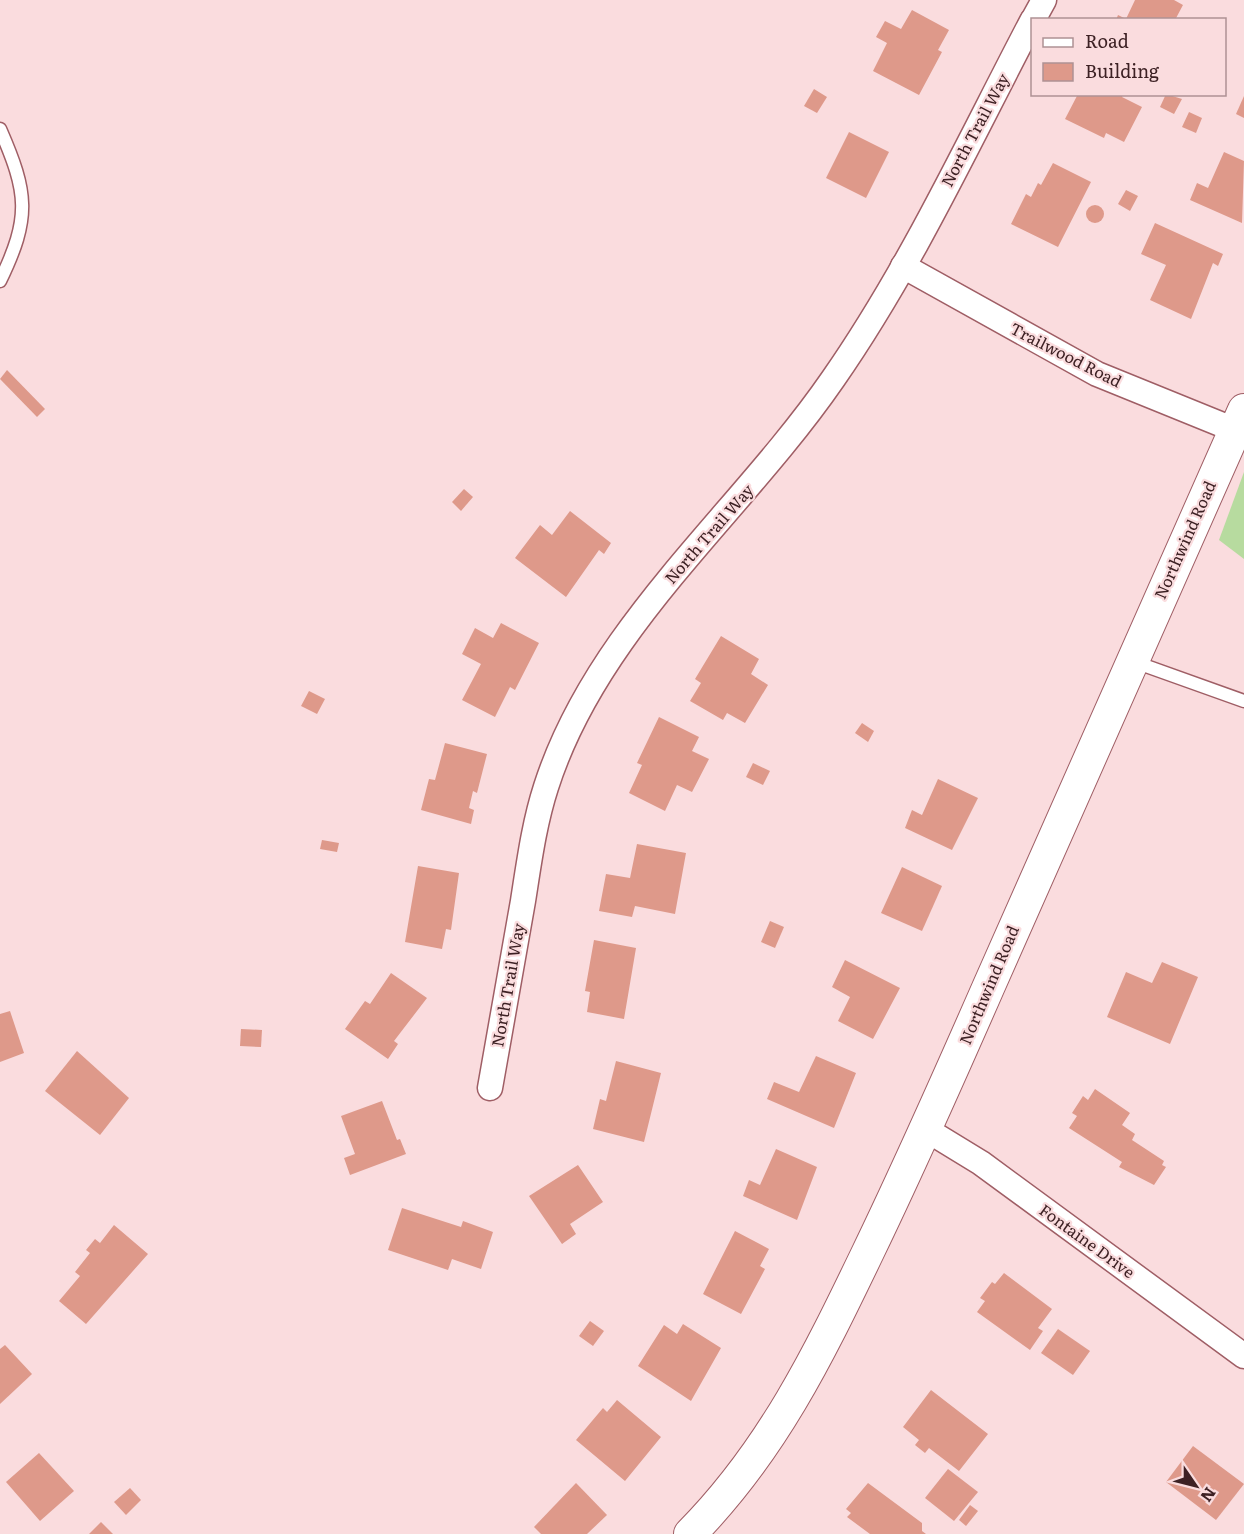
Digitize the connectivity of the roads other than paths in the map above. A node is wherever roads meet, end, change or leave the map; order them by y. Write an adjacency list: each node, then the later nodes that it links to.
1 (1044, 0): 2 (street, North Trail Way)
2 (1034, 18)
3 (1031, 24): 5 (street, North Trail Way)
4 (0, 129): 6 (lane)
5 (903, 266): 7 (street, Trailwood Road); 10 (street, North Trail Way)
6 (0, 281)
7 (1239, 420): 8 (street, Northwind Road)
8 (1131, 661): 9 (lane); 11 (street, Northwind Road)
9 (1244, 700)
10 (490, 1088)
11 (927, 1130): 12 (street, Fontaine Drive); 13 (street, Northwind Road)
12 (1244, 1356)
13 (690, 1534)

